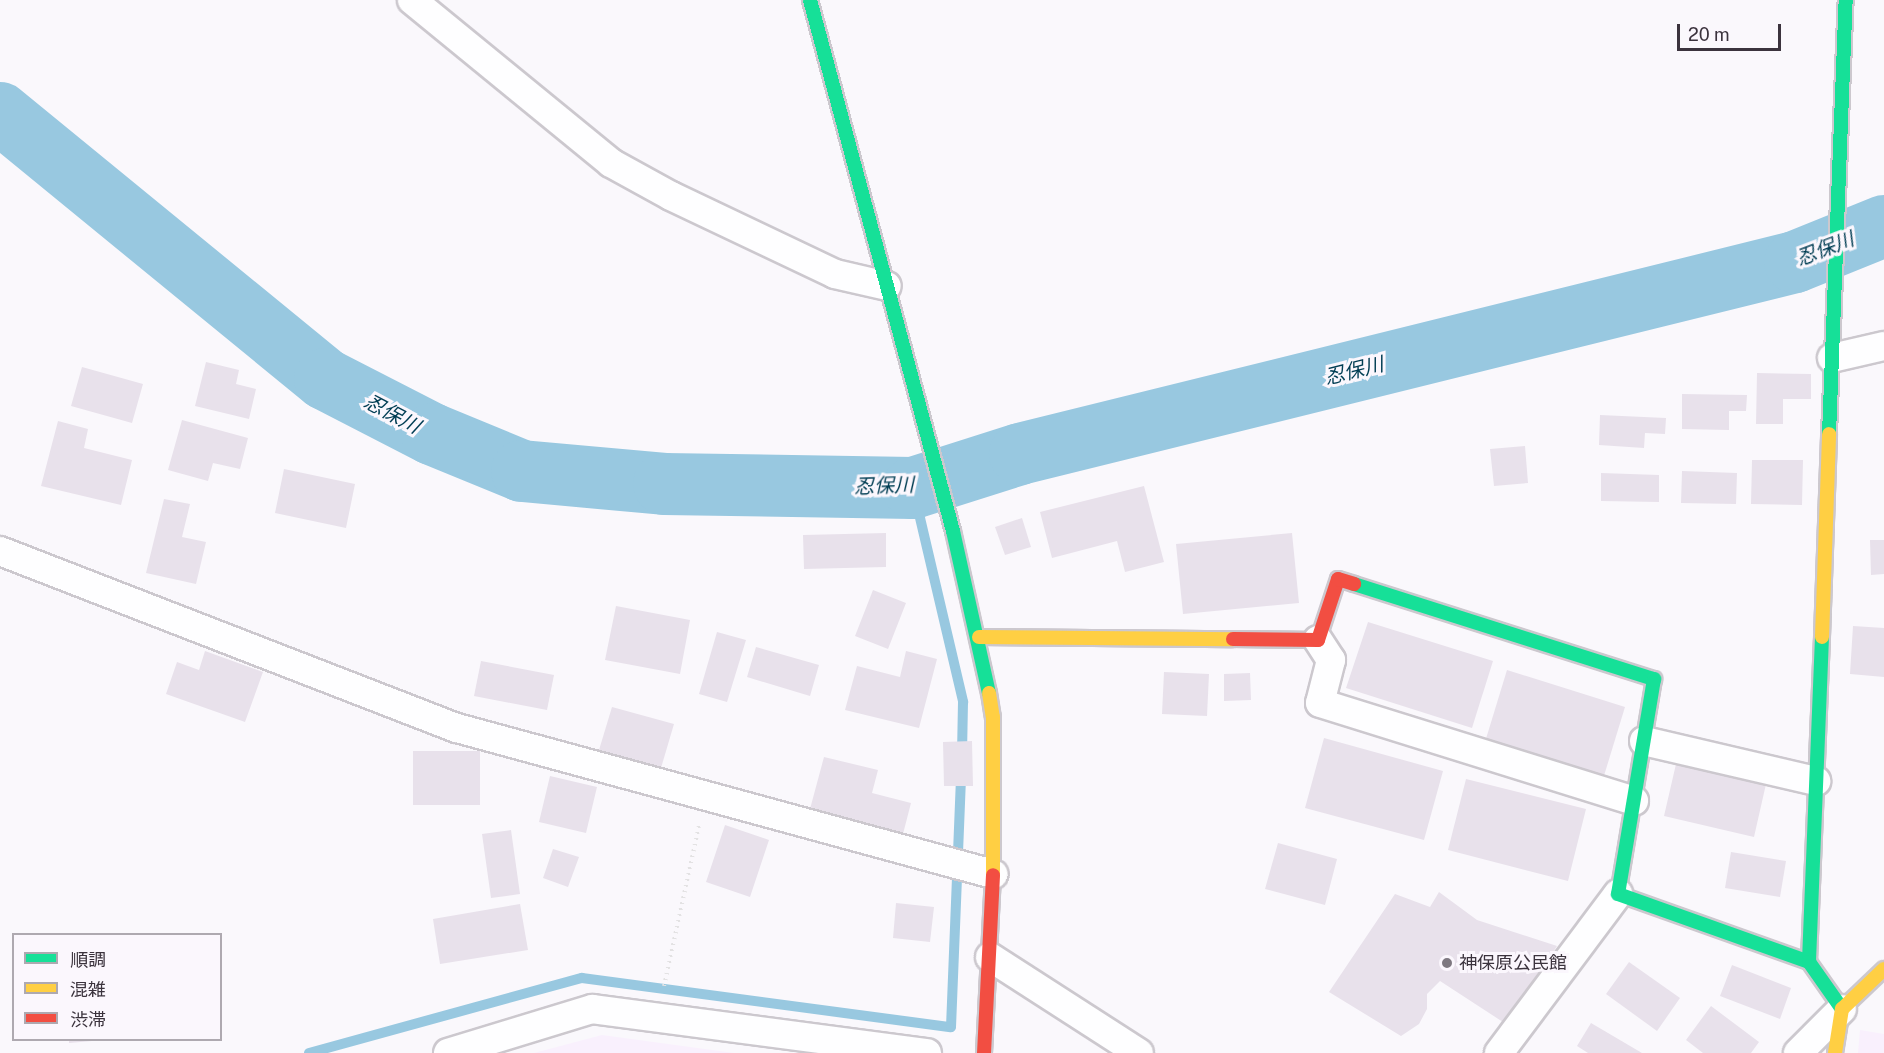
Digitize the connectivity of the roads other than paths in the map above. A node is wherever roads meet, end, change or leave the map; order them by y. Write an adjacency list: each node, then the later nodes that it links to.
1 (412, 0): 4 (street)
2 (810, 0): 4 (street)
3 (1846, 0): 6 (street)
4 (887, 286): 8 (street)
5 (1884, 346): 6 (street)
6 (1832, 358): 11 (street)
7 (0, 551): 13 (street)
8 (979, 637): 9 (street); 13 (street)
9 (1318, 640): 10 (street); 12 (street)
10 (1644, 741): 11 (street); 12 (street)
11 (1816, 781): 16 (street)
12 (1634, 801): 14 (street)
13 (993, 874): 15 (street)
14 (1618, 894): 16 (street); 23 (street)
15 (990, 957): 21 (street); 22 (street)
16 (1809, 962): 18 (street)
17 (1884, 969): 18 (street)
18 (1842, 1009): 24 (street); 25 (street)
19 (448, 1053): 20 (street)
20 (927, 1053)
21 (984, 1053)
22 (1139, 1053)
23 (1499, 1053)
24 (1798, 1053)
25 (1835, 1053)

